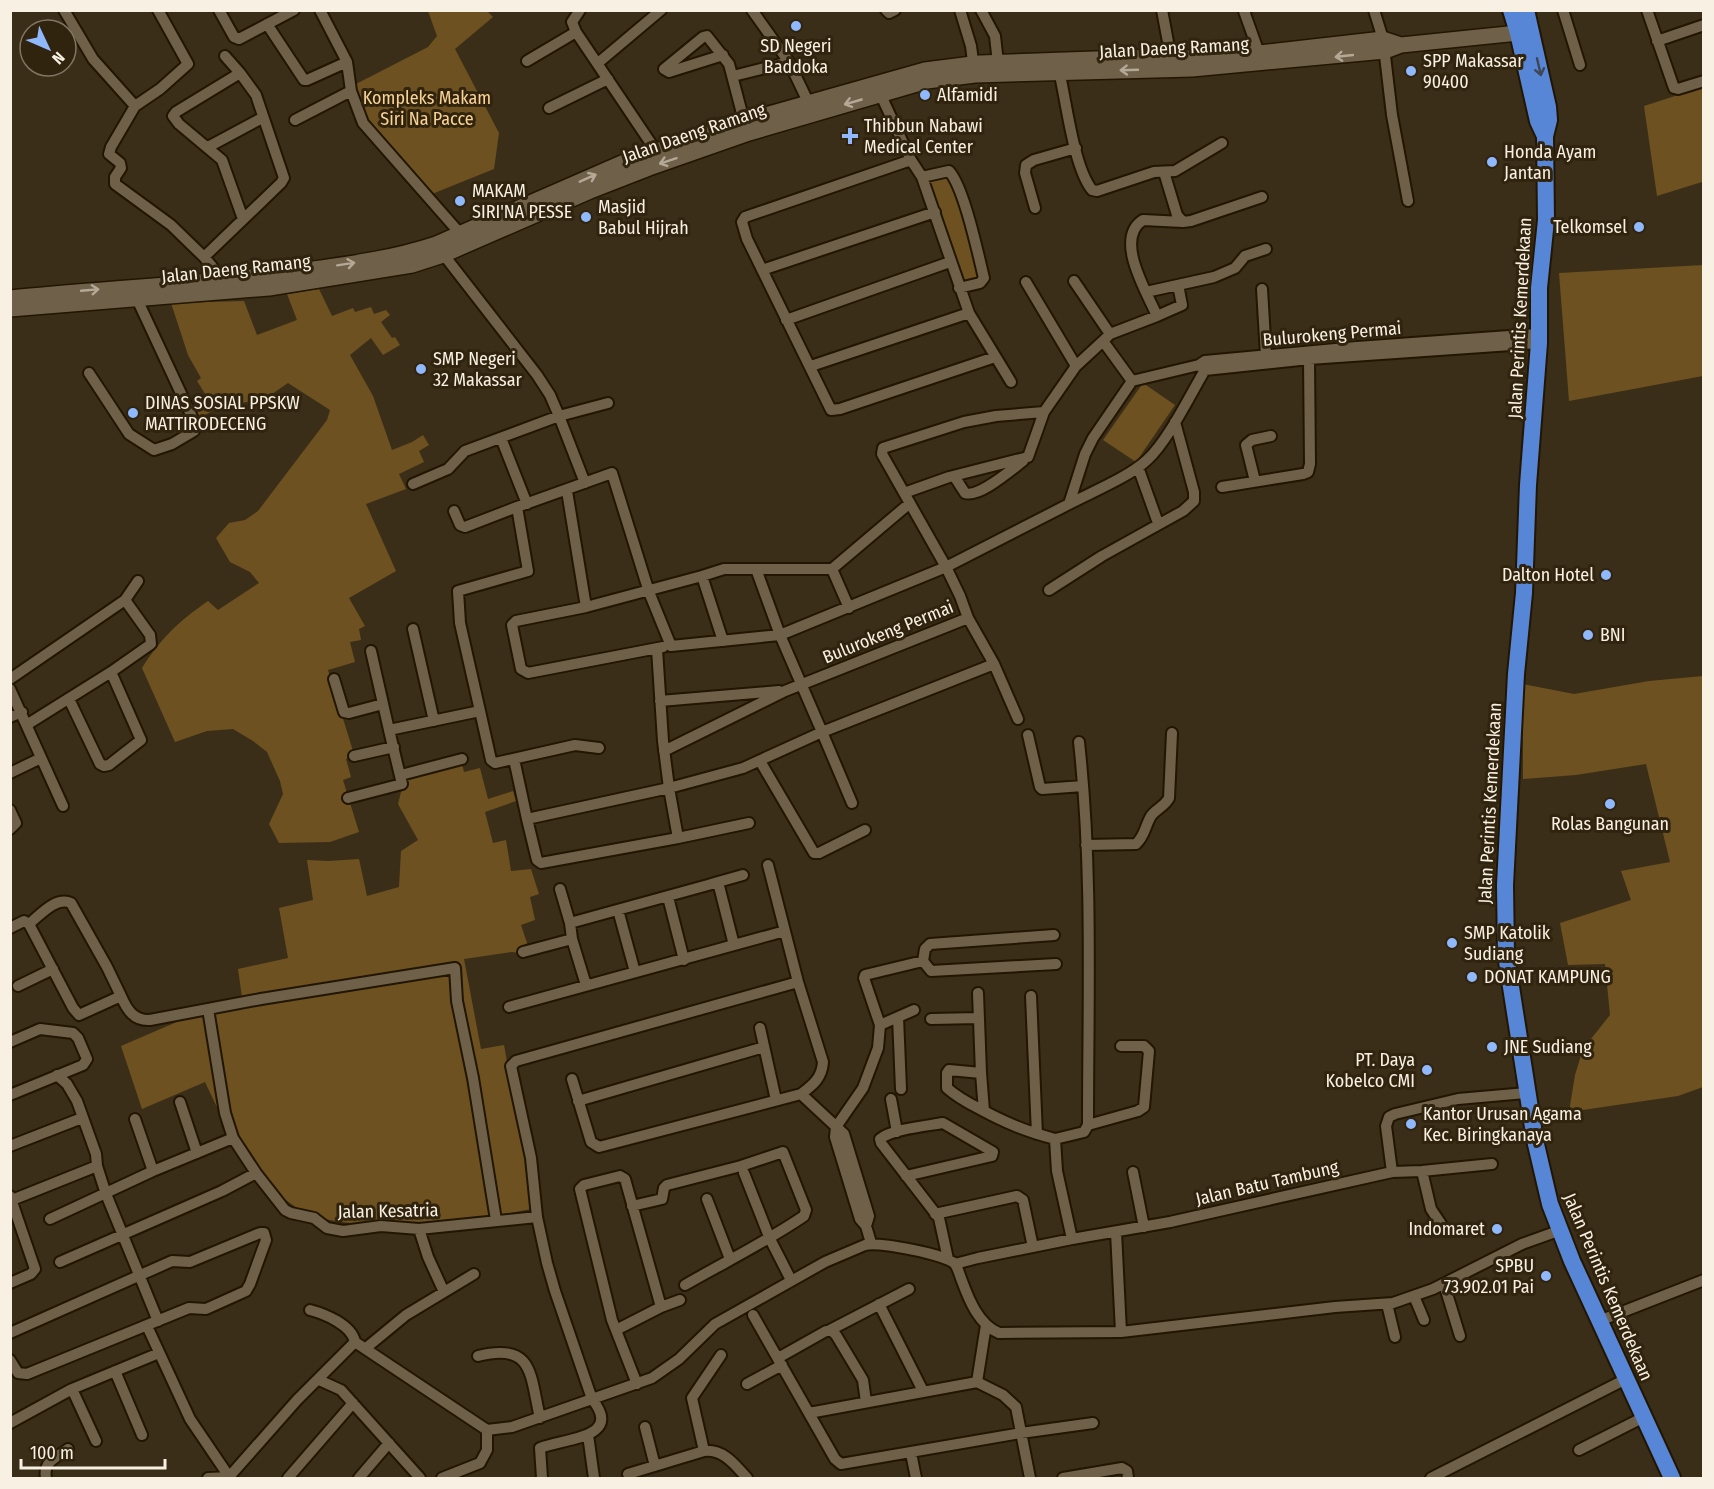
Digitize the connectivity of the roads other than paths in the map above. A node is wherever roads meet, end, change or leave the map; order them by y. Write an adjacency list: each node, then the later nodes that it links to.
1 (64, 10): 45 (street)
2 (158, 10): 45 (street)
3 (219, 10): 20 (street)
4 (294, 10): 20 (street)
5 (320, 10): 32 (street)
6 (580, 10): 23 (street)
7 (661, 10): 34 (street)
8 (752, 10): 33 (street)
9 (886, 10): 10 (street)
10 (895, 10)
11 (960, 10): 38 (street)
12 (981, 10): 35 (street)
13 (1162, 10): 30 (street)
14 (1374, 10): 25 (street)
15 (1511, 10): 22 (highway, Jalan Perintis Kemerdekaan)
16 (1526, 10): 22 (highway, Jalan Perintis Kemerdekaan)
17 (1563, 10): 36 (street)
18 (1647, 10): 24 (street)
19 (1245, 11): 26 (street)
20 (272, 18): 32 (street)
21 (1704, 25): 24 (street)
22 (1525, 31): 25 (main road, Jalan Daeng Ramang); 87 (highway, Jalan Perintis Kemerdekaan)
23 (576, 32): 31 (street); 34 (street)
24 (1657, 41): 42 (street)
25 (1384, 45): 28 (main road, Jalan Daeng Ramang); 61 (street)
26 (1259, 53): 28 (main road, Jalan Daeng Ramang); 30 (main road, Jalan Daeng Ramang)
27 (723, 55): 27 (street); 40 (street)
28 (1297, 55): 37 (main road, Jalan Daeng Ramang, one-way to 37)
29 (225, 56): 39 (street)
30 (1171, 58): 37 (main road, Jalan Daeng Ramang)
31 (527, 61)
32 (347, 62): 44 (street)
33 (789, 62): 40 (street); 47 (street)
34 (598, 63): 41 (street)
35 (998, 63): 37 (main road, Jalan Daeng Ramang); 38 (main road, Jalan Daeng Ramang)
36 (1580, 65)
37 (1058, 67): 38 (main road, Jalan Daeng Ramang); 54 (street)
38 (974, 70): 43 (main road, Jalan Daeng Ramang)
39 (240, 73): 48 (street); 53 (street)
40 (732, 76): 50 (street)
41 (608, 79): 46 (street); 55 (street)
42 (1704, 81)
43 (878, 89): 47 (main road, Jalan Daeng Ramang); 56 (street)
44 (351, 91): 49 (street); 66 (street)
45 (135, 106): 69 (street)
46 (549, 108)
47 (811, 108): 50 (main road, Jalan Daeng Ramang); 52 (main road, Jalan Daeng Ramang)
48 (262, 118): 53 (street); 64 (street)
49 (296, 120)
50 (744, 120): 52 (main road, Jalan Daeng Ramang)
51 (1222, 143): 58 (street)
52 (699, 144): 55 (main road, Jalan Daeng Ramang); 57 (main road, Jalan Daeng Ramang, one-way to 57)
53 (208, 147): 64 (street)
54 (1076, 148): 58 (street); 62 (street)
55 (656, 151): 57 (main road, Jalan Daeng Ramang)
56 (911, 160): 59 (street); 71 (street)
57 (627, 169): 66 (main road, Jalan Daeng Ramang)
58 (1164, 172): 65 (street)
59 (922, 177): 63 (street); 76 (street)
60 (1262, 197): 65 (street)
61 (1408, 201)
62 (1035, 207)
63 (934, 212): 70 (street); 71 (street)
64 (243, 219): 69 (street)
65 (1183, 222): 78 (street)
66 (464, 238): 68 (main road, Jalan Daeng Ramang)
67 (1266, 249): 74 (street)
68 (440, 250): 75 (main road, Jalan Daeng Ramang); 99 (street)
69 (204, 257): 75 (street)
70 (950, 262): 76 (street); 85 (street)
71 (762, 270): 85 (street)
72 (1074, 280): 86 (street)
73 (1026, 282): 93 (street)
74 (1178, 285): 78 (street); 84 (street)
75 (226, 286): 80 (main road, Jalan Daeng Ramang, one-way to 75); 81 (main road, Jalan Daeng Ramang)
76 (959, 288): 83 (street)
77 (1262, 289): 88 (street)
78 (1146, 292): 84 (street)
79 (10, 298): 80 (main road, Jalan Daeng Ramang)
80 (53, 299): 81 (main road, Jalan Daeng Ramang); 82 (main road, Jalan Daeng Ramang)
81 (137, 299): 94 (street)
82 (10, 309)
83 (969, 313): 89 (street); 92 (street)
84 (1157, 316): 86 (street)
85 (786, 320): 92 (street)
86 (1106, 337): 93 (street); 95 (street)
87 (1538, 339): 90 (street, Bulurokeng Permai); 217 (highway, Jalan Perintis Kemerdekaan)
88 (1266, 356): 90 (street, Bulurokeng Permai); 91 (street, Bulurokeng Permai)
89 (995, 357): 92 (street); 96 (street)
90 (1302, 357): 91 (street); 106 (street)
91 (1203, 365): 95 (street, Bulurokeng Permai); 100 (street, Bulurokeng Permai)
92 (811, 366)
93 (1076, 366): 98 (street)
94 (89, 373)
95 (1132, 381): 112 (street)
96 (1011, 382)
97 (608, 403): 99 (street)
98 (1044, 412): 103 (street); 111 (street, Bulurokeng Permai)
99 (559, 416): 102 (street); 107 (street)
100 (1174, 422): 104 (street, Bulurokeng Permai); 115 (street)
101 (1271, 436): 106 (street)
102 (501, 438): 108 (street); 113 (street)
103 (1028, 458): 105 (street); 105 (street)
104 (1138, 467): 112 (street, Bulurokeng Permai); 115 (street)
105 (954, 476): 111 (street)
106 (1255, 481): 109 (street)
107 (585, 483): 110 (street); 122 (street)
108 (413, 484)
109 (1222, 487)
110 (567, 491): 113 (street); 124 (street)
111 (907, 498): 116 (street, Bulurokeng Permai); 118 (street)
112 (1069, 504): 116 (street, Bulurokeng Permai)
113 (522, 506): 114 (street); 143 (street)
114 (454, 511)
115 (1158, 523): 121 (street)
116 (946, 567): 125 (street, Bulurokeng Permai); 126 (street, Bulurokeng Permai)
117 (756, 569): 118 (street); 119 (street); 128 (street)
118 (832, 569): 125 (street)
119 (702, 576): 122 (street); 129 (street)
120 (138, 581): 123 (street)
121 (1049, 590)
122 (649, 592): 124 (street); 130 (street)
123 (125, 600): 134 (street); 135 (street)
124 (586, 607): 131 (street, Bulurokeng Permai)
125 (849, 608): 128 (street, Bulurokeng Permai)
126 (968, 618): 133 (street); 137 (street, Bulurokeng Permai)
127 (413, 629): 147 (street)
128 (780, 635): 129 (street, Bulurokeng Permai); 137 (street)
129 (723, 641): 130 (street, Bulurokeng Permai)
130 (670, 646): 131 (street, Bulurokeng Permai)
131 (657, 648): 141 (street)
132 (371, 651): 142 (street)
133 (994, 664): 146 (street); 150 (street)
134 (111, 672): 140 (street); 140 (street)
135 (10, 679)
136 (334, 679): 142 (street)
137 (801, 685): 139 (street, Bulurokeng Permai); 150 (street)
138 (10, 689): 144 (street)
139 (785, 691): 141 (street); 156 (street, Bulurokeng Permai)
140 (69, 699): 148 (street)
141 (660, 702): 156 (street)
142 (383, 704): 149 (street)
143 (480, 711): 147 (street); 160 (street)
144 (22, 712): 145 (street); 148 (street)
145 (10, 717)
146 (1018, 719)
147 (434, 721): 149 (street)
148 (28, 724): 158 (street)
149 (389, 729): 154 (street)
150 (822, 732): 161 (street); 167 (street)
151 (1172, 733): 175 (street)
152 (1028, 735): 164 (street)
153 (1078, 742): 164 (street)
154 (394, 747): 157 (street); 163 (street)
155 (599, 748): 160 (street)
156 (664, 751): 165 (street)
157 (354, 756)
158 (41, 758): 162 (street); 168 (street)
159 (462, 759): 163 (street)
160 (514, 759): 170 (street)
161 (760, 761): 165 (street); 173 (street)
162 (10, 773)
163 (401, 775): 166 (street)
164 (1083, 786): 175 (street)
165 (669, 788): 170 (street); 174 (street)
166 (348, 798)
167 (852, 803)
168 (63, 806)
169 (10, 810): 172 (street)
170 (527, 819): 174 (street)
171 (749, 823): 174 (street)
172 (10, 829)
173 (865, 831)
174 (678, 838)
175 (1086, 845): 227 (street)
176 (768, 865): 185 (street)
177 (743, 875): 178 (street)
178 (718, 882): 180 (street); 188 (street)
179 (560, 889): 182 (street)
180 (668, 897): 181 (street); 190 (street)
181 (618, 909): 182 (street); 194 (street)
182 (570, 923): 187 (street)
183 (29, 924): 184 (street); 193 (street); 199 (street)
184 (10, 928)
185 (785, 932): 188 (street); 195 (street)
186 (1054, 935): 191 (street)
187 (572, 939): 189 (street); 196 (street)
188 (734, 945): 190 (street)
189 (523, 952)
190 (684, 960): 194 (street)
191 (923, 961): 192 (street); 207 (street)
192 (1056, 964)
193 (53, 969): 197 (street); 199 (street)
194 (635, 972): 196 (street)
195 (798, 982): 218 (street); 249 (street)
196 (586, 985): 201 (street)
197 (18, 986)
198 (978, 993): 205 (street)
199 (121, 996): 202 (street)
200 (1030, 996): 230 (street)
201 (509, 1006)
202 (208, 1009): 231 (street, Jalan Kesatria); 251 (street)
203 (914, 1010): 204 (street)
204 (898, 1017): 207 (street); 216 (street)
205 (979, 1018): 206 (street); 213 (street)
206 (931, 1019)
207 (879, 1025): 228 (street)
208 (760, 1028): 212 (street)
209 (10, 1029): 210 (street)
210 (14, 1040): 214 (street)
211 (1121, 1046): 227 (street)
212 (764, 1047): 221 (street); 222 (street)
213 (981, 1073): 224 (street); 224 (street)
214 (57, 1076): 219 (street); 225 (street)
215 (572, 1079): 222 (street)
216 (901, 1089)
217 (1527, 1093): 240 (street); 255 (highway, Jalan Perintis Kemerdekaan)
218 (801, 1094): 221 (street); 228 (street)
219 (10, 1095)
220 (891, 1099): 229 (street)
221 (776, 1100): 222 (street)
222 (578, 1101)
223 (180, 1102): 234 (street)
224 (984, 1111): 230 (street)
225 (82, 1118): 233 (street); 236 (street)
226 (135, 1119): 237 (street)
227 (1088, 1125): 232 (street)
228 (836, 1127): 260 (street)
229 (897, 1132): 243 (street); 243 (street)
230 (1037, 1134): 232 (street)
231 (233, 1138): 234 (street); 241 (street, Jalan Kesatria)
232 (1055, 1139): 259 (street)
233 (10, 1146)
234 (197, 1153): 237 (street)
235 (1492, 1164): 238 (street, Jalan Batu Tambung)
236 (97, 1166): 244 (street); 245 (street)
237 (153, 1171): 244 (street)
238 (1422, 1171): 240 (street, Jalan Batu Tambung); 252 (street)
239 (1133, 1172): 253 (street)
240 (1392, 1172): 253 (street, Jalan Batu Tambung)
241 (256, 1173): 254 (street, Jalan Kesatria); 257 (street)
242 (744, 1173): 258 (street)
243 (906, 1176): 248 (street)
244 (105, 1194): 250 (street); 257 (street)
245 (11, 1198): 269 (street)
246 (707, 1199): 262 (street)
247 (632, 1206): 258 (street); 278 (street); 286 (street)
248 (935, 1214): 261 (street); 264 (street)
249 (537, 1217): 251 (street, Jalan Kesatria); 307 (street)
250 (50, 1219)
251 (496, 1220): 254 (street, Jalan Kesatria)
252 (1441, 1224)
253 (1144, 1227): 256 (street, Jalan Batu Tambung)
254 (419, 1229): 273 (street)
255 (1561, 1230): 270 (street); 283 (highway, Jalan Perintis Kemerdekaan)
256 (1116, 1232): 259 (street, Jalan Batu Tambung); 288 (street)
257 (123, 1235): 263 (street); 266 (street)
258 (770, 1239): 262 (street); 267 (street)
259 (1072, 1239): 261 (street, Jalan Batu Tambung)
260 (872, 1244): 264 (street); 267 (street)
261 (1033, 1247): 264 (street, Jalan Batu Tambung)
262 (730, 1259): 271 (street)
263 (60, 1262)
264 (952, 1262): 284 (street)
265 (474, 1274): 273 (street)
266 (140, 1277): 282 (street); 282 (street); 289 (street)
267 (791, 1280): 303 (street)
268 (1704, 1280): 283 (street)
269 (10, 1283)
270 (1444, 1284): 274 (street); 290 (street)
271 (685, 1285)
272 (909, 1289): 276 (street)
273 (444, 1292): 293 (street)
274 (1414, 1296): 277 (street); 281 (street)
275 (680, 1300): 278 (street)
276 (879, 1304): 287 (street); 306 (street)
277 (1387, 1304): 288 (street); 291 (street)
278 (661, 1307): 286 (street)
279 (310, 1310): 292 (street)
280 (753, 1315): 298 (street)
281 (1424, 1320)
282 (158, 1321): 285 (street)
283 (1599, 1321): 300 (highway, Jalan Perintis Kemerdekaan)
284 (986, 1325): 288 (street); 302 (street)
285 (147, 1326): 294 (street); 297 (street)
286 (616, 1330): 303 (street)
287 (830, 1330): 298 (street); 308 (street)
288 (1121, 1332)
289 (10, 1333)
290 (1460, 1336)
291 (1395, 1337)
292 (355, 1342): 293 (street); 301 (street)
293 (366, 1348): 316 (street)
294 (159, 1353): 299 (street); 328 (street)
295 (721, 1355): 324 (street)
296 (478, 1356): 312 (street)
297 (10, 1360)
298 (780, 1361): 304 (street); 310 (street)
299 (115, 1371): 305 (street); 319 (street)
300 (1626, 1379): 311 (highway, Jalan Perintis Kemerdekaan); 342 (street)
301 (320, 1380): 309 (street); 328 (street)
302 (977, 1382): 306 (street); 317 (street)
303 (637, 1384): 307 (street)
304 (747, 1384)
305 (72, 1389): 313 (street); 320 (street)
306 (923, 1392): 308 (street)
307 (592, 1398): 312 (street); 318 (street)
308 (866, 1402): 310 (street)
309 (353, 1403): 321 (street); 331 (street)
310 (809, 1413): 325 (street)
311 (1644, 1417): 323 (street); 343 (highway, Jalan Perintis Kemerdekaan)
312 (540, 1418): 316 (street)
313 (10, 1423)
314 (1093, 1423): 317 (street)
315 (645, 1427): 326 (street)
316 (487, 1430): 334 (street)
317 (1021, 1433): 325 (street); 339 (street)
318 (588, 1435): 335 (street); 336 (street)
319 (142, 1436)
320 (96, 1441)
321 (389, 1443): 332 (street); 333 (street)
322 (68, 1449): 329 (street)
323 (1579, 1450)
324 (704, 1451): 326 (street); 337 (street)
325 (911, 1453): 338 (street)
326 (655, 1466): 327 (street)
327 (628, 1474)
328 (230, 1478): 330 (street)
329 (46, 1479)
330 (208, 1479)
331 (288, 1479)
332 (359, 1479)
333 (420, 1479)
334 (442, 1479)
335 (542, 1479)
336 (594, 1479)
337 (747, 1479)
338 (916, 1479)
339 (1030, 1479)
340 (1064, 1479): 341 (street)
341 (1128, 1479)
342 (1431, 1479)
343 (1672, 1479)

